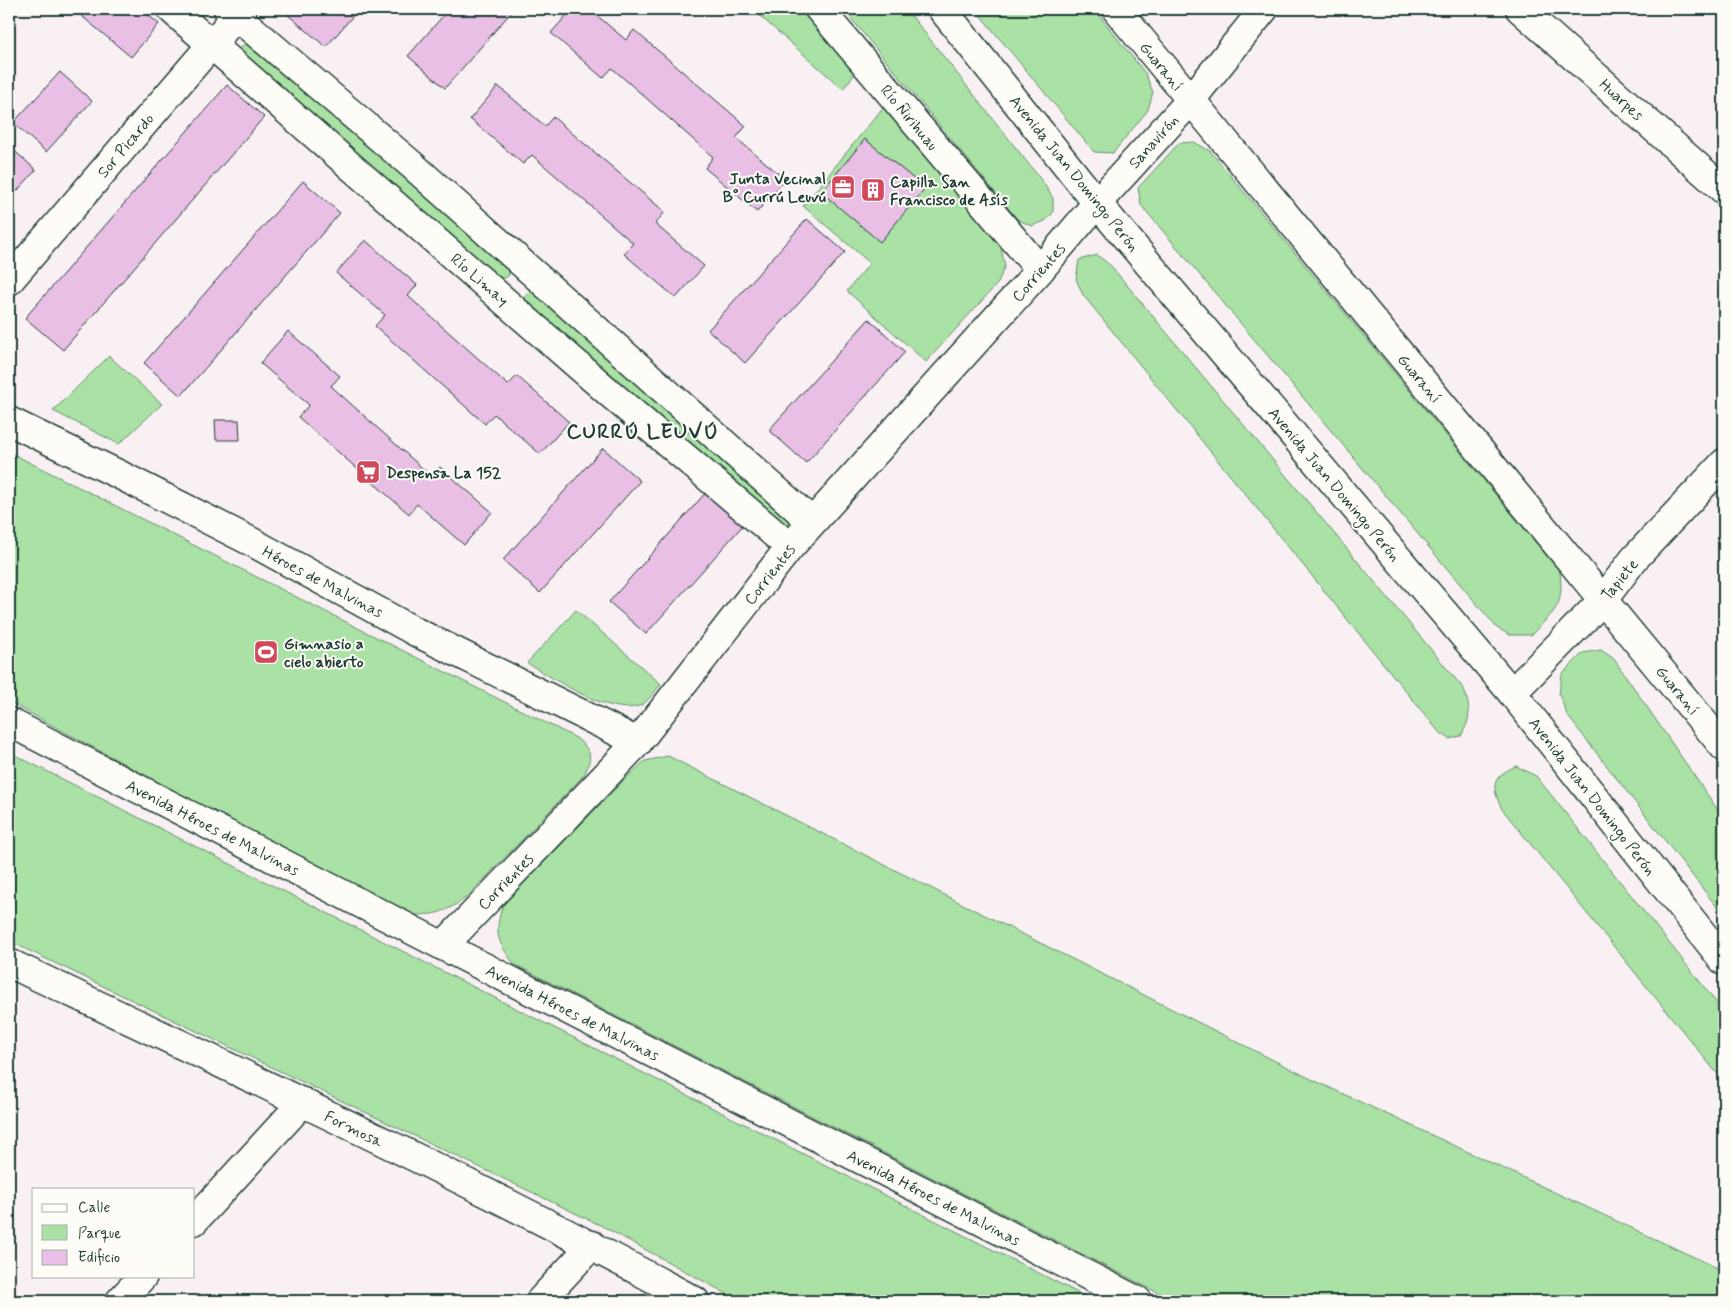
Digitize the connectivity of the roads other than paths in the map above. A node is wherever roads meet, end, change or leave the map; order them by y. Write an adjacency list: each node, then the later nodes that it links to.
1 (172, 9): 8 (street, Río Limay)
2 (819, 9): 13 (street, Río Ñirihuau)
3 (942, 9): 11 (street, Avenida Juan Domingo Perón)
4 (1116, 9): 9 (street, Guaraní)
5 (1264, 9): 9 (street, Sanavirón)
6 (1520, 9): 10 (street, Huarpes)
7 (235, 11): 8 (street, Sor Picardo); 12 (street)
8 (211, 44): 14 (street, Sor Picardo); 15 (street, Río Limay)
9 (1190, 101): 11 (street, Sanavirón); 20 (street, Guaraní)
10 (1724, 190)
11 (1097, 203): 13 (street, Corrientes); 21 (street, Avenida Juan Domingo Perón)
12 (529, 270): 15 (street); 18 (street)
13 (1040, 270): 18 (street, Corrientes)
14 (9, 281)
15 (503, 300): 19 (street, Río Limay)
16 (9, 421): 23 (street, Héroes de Malvinas)
17 (1724, 463): 20 (street, Tapiete)
18 (812, 522): 19 (street, Corrientes)
19 (790, 546): 23 (street, Corrientes)
20 (1603, 600): 21 (street, Tapiete); 24 (street, Guaraní)
21 (1512, 694): 26 (street, Avenida Juan Domingo Perón)
22 (9, 722): 25 (street, Avenida Héroes de Malvinas)
23 (638, 742): 25 (street, Corrientes)
24 (1724, 747)
25 (443, 946): 35 (street, Avenida Héroes de Malvinas)
26 (1724, 962)
27 (9, 963): 28 (street, Formosa)
28 (303, 1102): 29 (street); 30 (street, Formosa)
29 (195, 1220)
30 (592, 1245): 33 (street); 34 (street, Formosa)
31 (141, 1278): 32 (street)
32 (120, 1301)
33 (540, 1301)
34 (695, 1301)
35 (1138, 1301)

